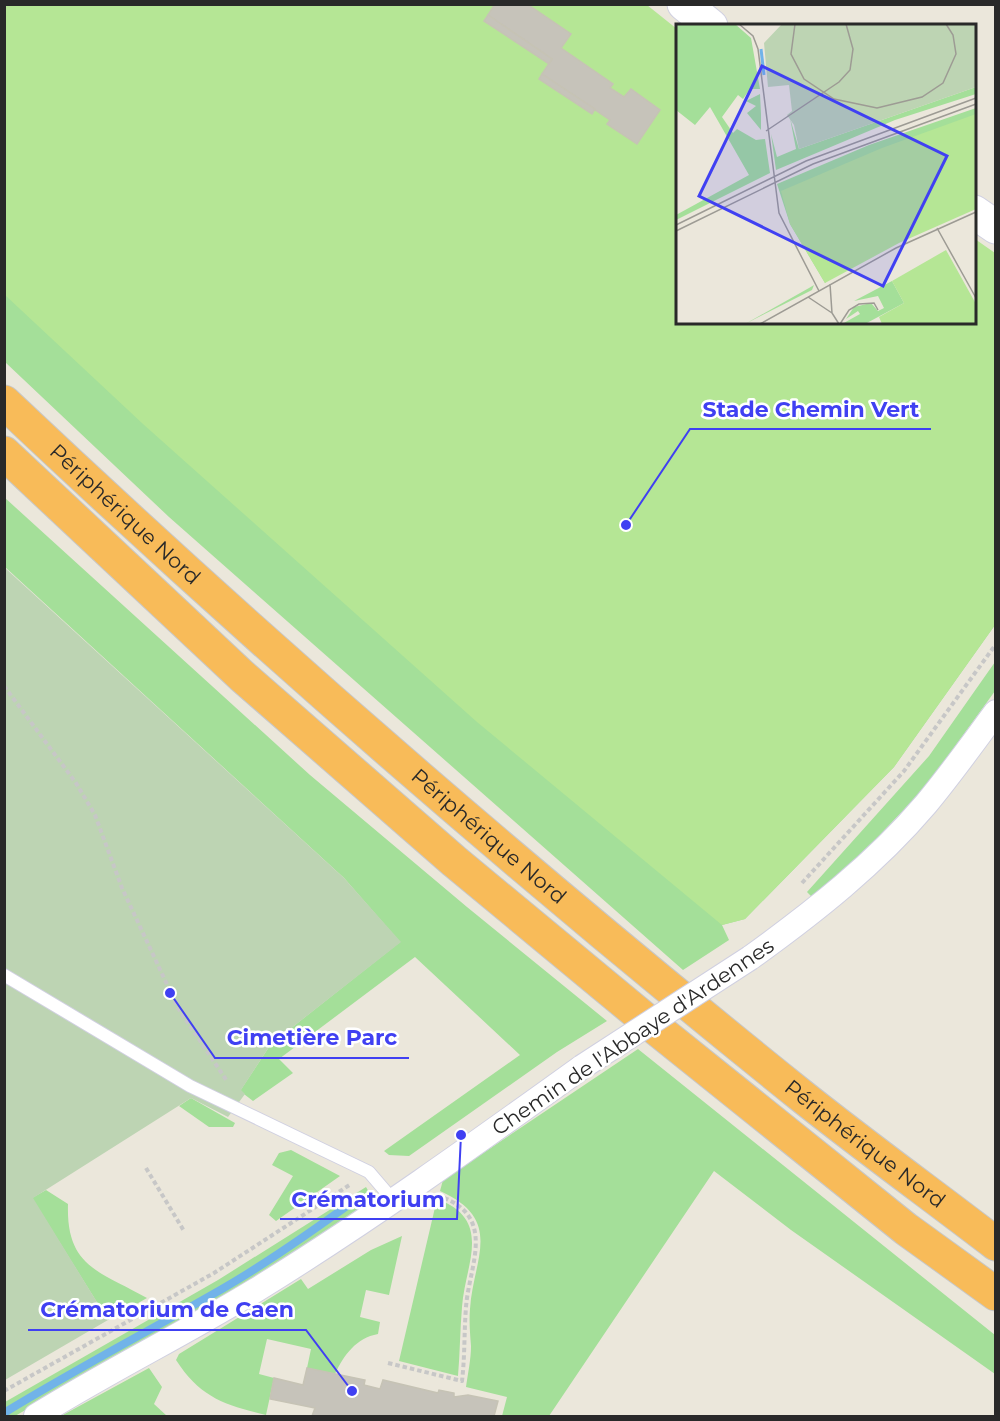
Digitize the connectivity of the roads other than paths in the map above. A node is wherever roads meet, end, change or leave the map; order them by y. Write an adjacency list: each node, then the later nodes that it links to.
1 (684, 4): 2 (street)
2 (709, 24)
3 (976, 214): 4 (street)
4 (996, 227)
5 (4, 402): 10 (highway, Périphérique Nord)
6 (4, 453): 11 (highway, Périphérique Nord)
7 (996, 711): 9 (street, Chemin de l'Abbaye d'Ardennes, bridge)
8 (4, 975): 9 (lane)
9 (393, 1200): 12 (street, Chemin de l'Abbaye d'Ardennes)
10 (996, 1244)
11 (996, 1294)
12 (36, 1416)

